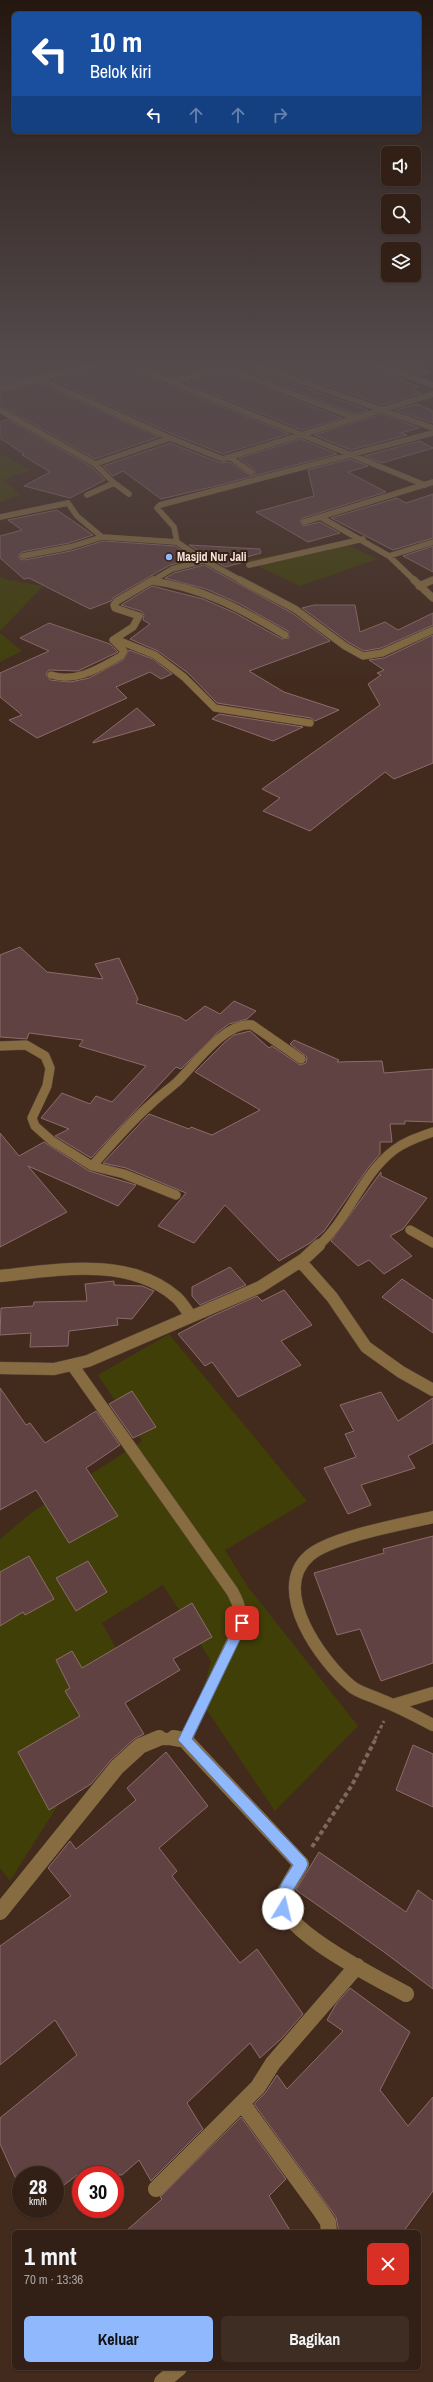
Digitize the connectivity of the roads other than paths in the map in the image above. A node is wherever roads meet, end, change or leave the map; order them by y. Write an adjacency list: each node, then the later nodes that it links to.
1 (102, 471): 5 (street)
2 (289, 471): 14 (street)
3 (395, 471): 6 (street)
4 (433, 482): 6 (street)
5 (114, 483): 7 (street); 8 (street)
6 (425, 484): 10 (street)
7 (129, 494)
8 (87, 495)
9 (0, 518): 12 (street)
10 (322, 518): 11 (street); 13 (street)
11 (304, 522)
12 (102, 537): 14 (street); 16 (street)
13 (363, 539): 17 (street); 19 (street)
14 (177, 542): 18 (street)
15 (433, 542): 17 (street)
16 (23, 556)
17 (389, 556): 22 (street)
18 (203, 561): 21 (street); 24 (street)
19 (249, 565)
20 (433, 580): 22 (street)
21 (152, 581): 25 (street); 26 (street)
22 (419, 586): 23 (street)
23 (433, 598)
24 (433, 630)
25 (285, 635)
26 (115, 639): 27 (street); 28 (street)
27 (51, 675)
28 (310, 723)
29 (0, 1046): 32 (street)
30 (301, 1059): 32 (street)
31 (433, 1132): 36 (street)
32 (92, 1166): 33 (street)
33 (176, 1195)
34 (410, 1230): 35 (street)
35 (433, 1243)
36 (301, 1262): 38 (street); 41 (street)
37 (0, 1276): 38 (street)
38 (191, 1316): 39 (street)
39 (73, 1366): 40 (street); 46 (street)
40 (0, 1368)
41 (433, 1390)
42 (433, 1517): 44 (street)
43 (433, 1693): 44 (street)
44 (393, 1705): 45 (street)
45 (433, 1725)
46 (184, 1740): 47 (street); 48 (street)
47 (0, 1912)
48 (357, 1966): 49 (street); 50 (street)
49 (406, 1994)
50 (242, 2103): 51 (street); 52 (street)
51 (156, 2189)
52 (329, 2230)
53 (177, 2370): 54 (street)
54 (162, 2382)

